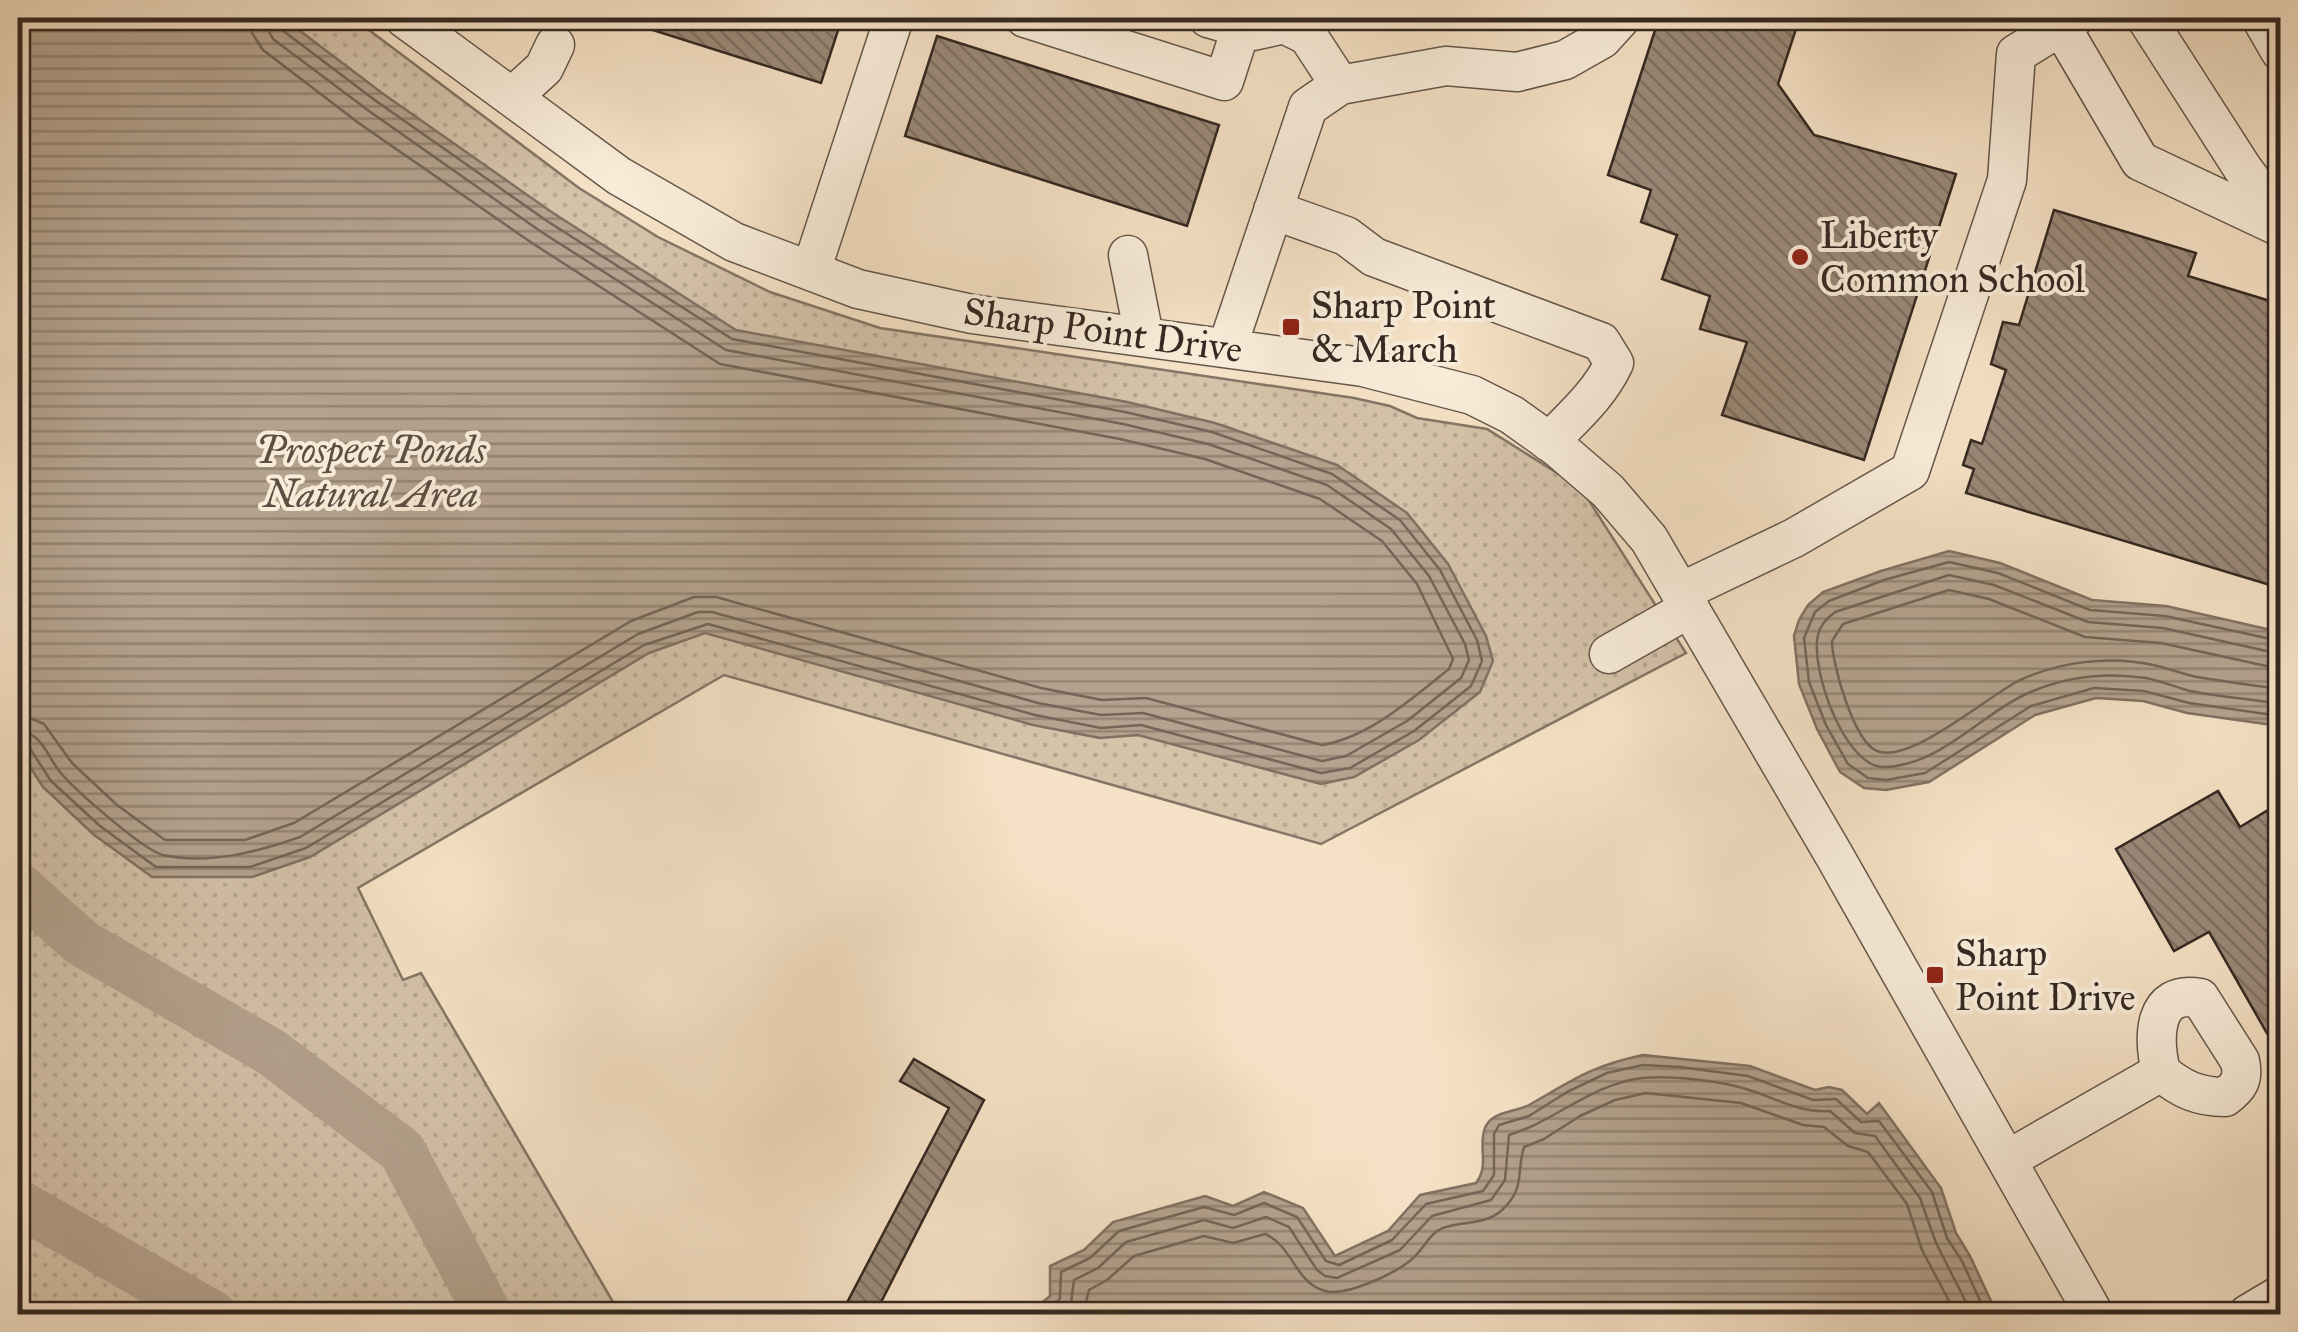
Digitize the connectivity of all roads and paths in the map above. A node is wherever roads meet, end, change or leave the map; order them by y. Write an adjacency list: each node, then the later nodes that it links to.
1 (404, 18): 9 (street, Sharp Point Drive)
2 (894, 18): 18 (street)
3 (1025, 18): 8 (street)
4 (1621, 18): 12 (street)
5 (2146, 18): 15 (street)
6 (2261, 18): 11 (street)
7 (2064, 20): 16 (street); 22 (street)
8 (1224, 22): 12 (street)
9 (452, 34): 13 (street, Sharp Point Drive)
10 (555, 45): 13 (street)
11 (2280, 51)
12 (1340, 85): 14 (street)
13 (512, 97): 18 (street, Sharp Point Drive)
14 (1273, 210): 20 (street); 21 (street)
15 (2280, 218)
16 (2280, 227)
17 (1128, 255): 19 (street)
18 (811, 271): 19 (street, Sharp Point Drive)
19 (1144, 336): 20 (street, Sharp Point Drive)
20 (1228, 348): 21 (street, Sharp Point Drive)
21 (1548, 442): 22 (street, Sharp Point Drive)
22 (1686, 600): 23 (street); 25 (street, Sharp Point Drive)
23 (1609, 654)
24 (2161, 1072): 25 (street)
25 (2007, 1160): 27 (street, Sharp Point Drive)
26 (2280, 1296): 28 (street)
27 (2094, 1314)
28 (2248, 1314)

